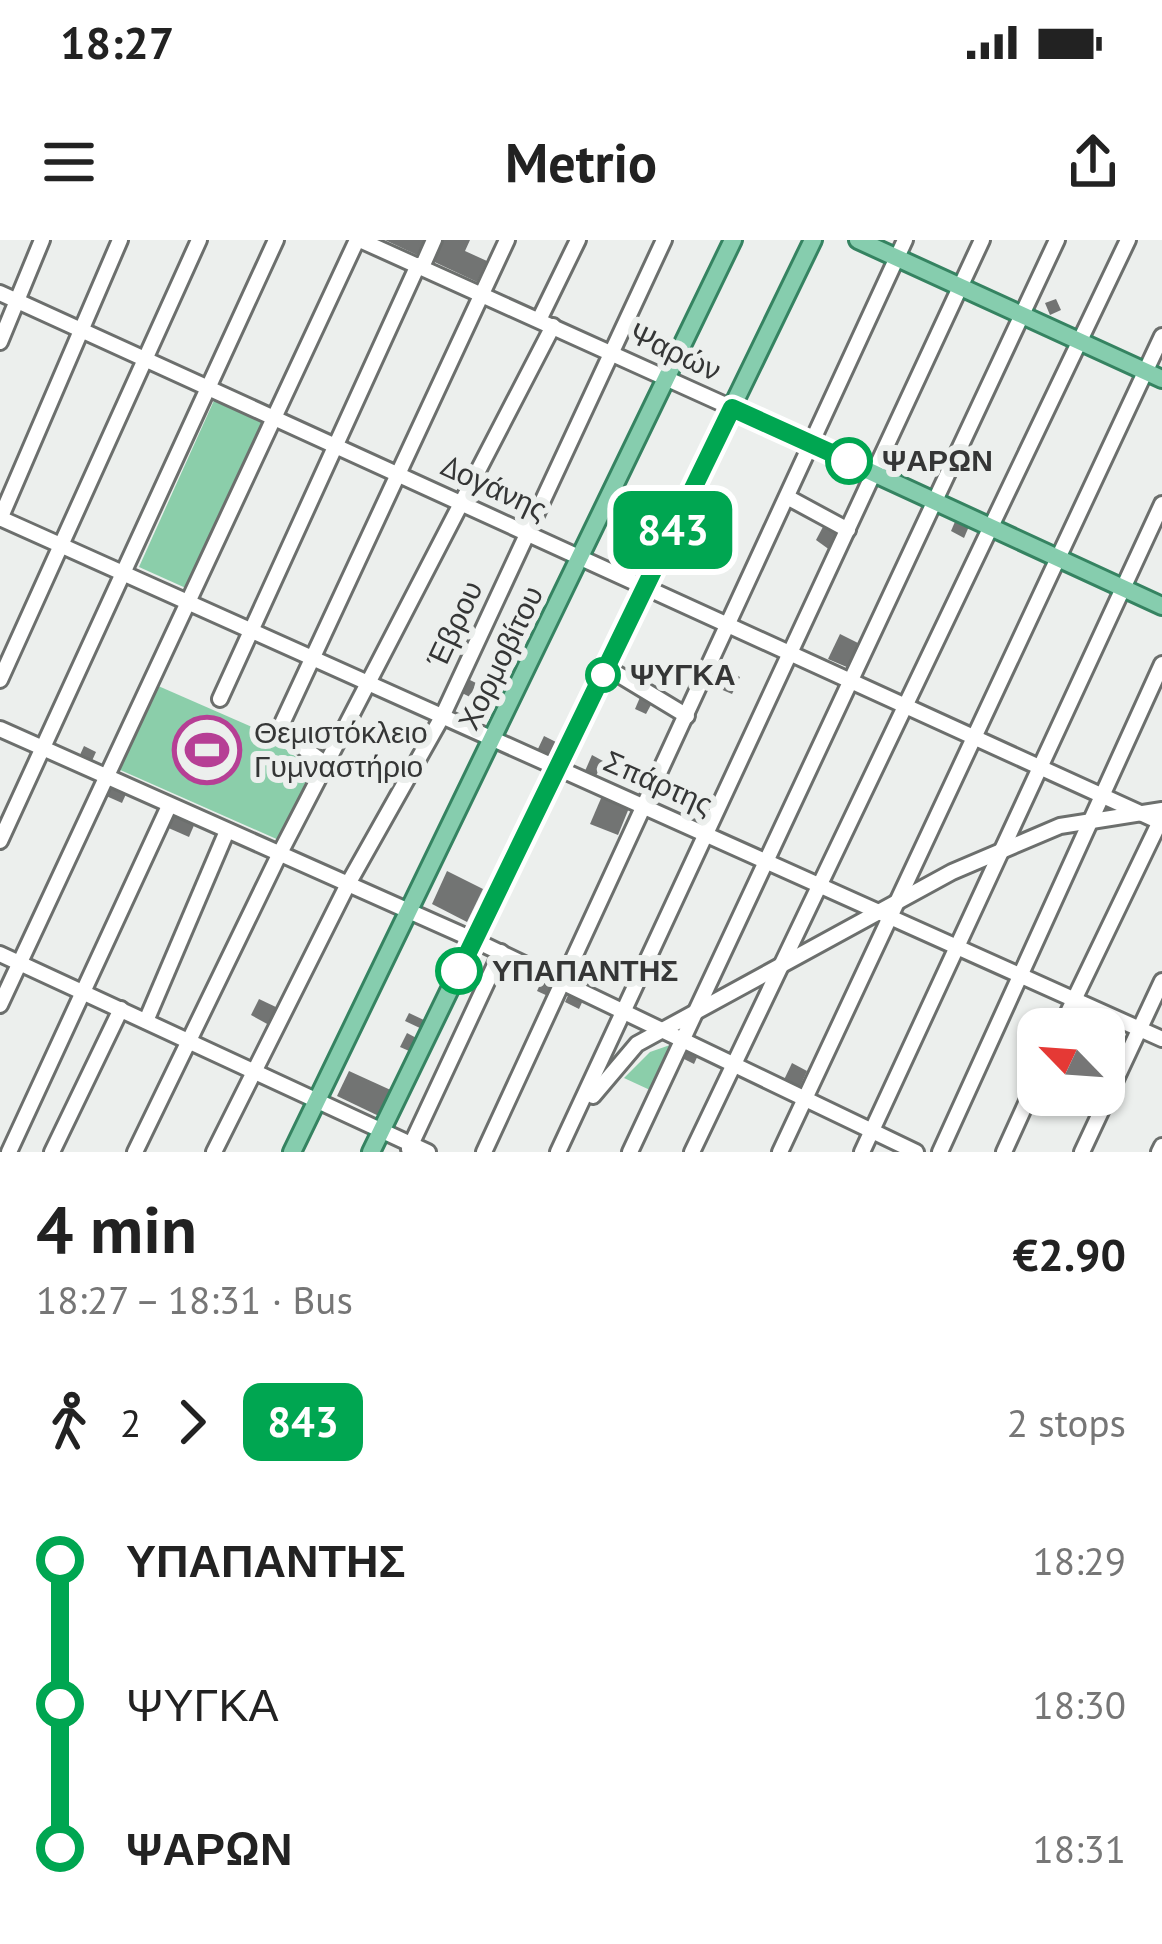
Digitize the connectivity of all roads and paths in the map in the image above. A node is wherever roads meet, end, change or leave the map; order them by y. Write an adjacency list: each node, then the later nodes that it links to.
1 (42, 240): 22 (street)
2 (120, 240): 25 (street)
3 (200, 240): 30 (street)
4 (277, 240): 33 (street)
5 (358, 240): 18 (street, Ψαρών); 35 (street)
6 (434, 240): 18 (street)
7 (507, 240): 21 (street)
8 (578, 240): 24 (street)
9 (664, 240): 29 (street, Έβρου)
10 (733, 240): 32 (main road, Χορμοβίτου)
11 (813, 240): 34 (main road)
12 (858, 240): 17 (main road)
13 (905, 240): 17 (street)
14 (982, 240): 19 (street)
15 (1057, 240): 23 (street)
16 (1128, 240): 27 (street)
17 (896, 258): 19 (main road); 36 (street)
18 (420, 266): 21 (street, Ψαρών); 37 (street)
19 (960, 287): 23 (main road); 38 (street)
20 (0, 292): 22 (street, Δογάνης)
21 (485, 296): 24 (street, Ψαρών); 39 (street)
22 (17, 301): 25 (street, Δογάνης); 28 (street)
23 (1022, 315): 27 (main road); 41 (street)
24 (546, 323): 29 (street, Ψαρών); 42 (street)
25 (83, 330): 30 (street, Δογάνης); 44 (street)
26 (1162, 335): 31 (street)
27 (1079, 342): 31 (main road); 45 (street)
28 (0, 343)
29 (614, 354): 32 (street, Ψαρών); 47 (street, Έβρου)
30 (145, 358): 33 (street, Δογάνης); 48 (street)
31 (1154, 376): 50 (street)
32 (667, 378): 34 (street, Ψαρών); 49 (main road, Χορμοβίτου)
33 (208, 387): 35 (street, Δογάνης); 51 (street)
34 (732, 408): 36 (main road, Ψαρών); 52 (main road)
35 (274, 417): 37 (street, Δογάνης); 54 (street)
36 (811, 444): 38 (main road, Ψαρών); 40 (street)
37 (337, 446): 39 (street, Δογάνης); 57 (street)
38 (874, 473): 41 (main road, Ψαρών); 46 (street)
39 (400, 475): 42 (street, Δογάνης); 59 (street)
40 (787, 497): 46 (street); 56 (street)
41 (935, 501): 45 (main road, Ψαρών); 63 (street)
42 (462, 503): 47 (street, Δογάνης); 64 (street)
43 (1162, 504): 53 (street)
44 (0, 519): 48 (street, Σπάρτης)
45 (991, 527): 50 (main road, Ψαρών); 66 (street)
46 (848, 530): 58 (street)
47 (528, 533): 49 (street, Δογάνης); 67 (street, Έβρου)
48 (64, 547): 51 (street, Σπάρτης); 62 (street)
49 (580, 557): 52 (street, Δογάνης); 71 (main road, Χορμοβίτου)
50 (1058, 558): 53 (main road, Ψαρών); 70 (street)
51 (125, 574): 54 (street, Σπάρτης); 72 (street)
52 (645, 587): 56 (street, Δογάνης); 61 (main road)
53 (1123, 588): 55 (main road, Ψαρών); 74 (street)
54 (189, 603): 57 (street, Σπάρτης); 76 (street)
55 (1162, 606)
56 (728, 625): 58 (street, Δογάνης); 68 (street)
57 (252, 631): 59 (street, Σπάρτης); 65 (street)
58 (791, 654): 63 (street, Δογάνης); 84 (street)
59 (312, 658): 64 (street, Σπάρτης); 73 (street)
60 (1162, 664): 77 (street)
61 (606, 667): 68 (street); 75 (main road)
62 (0, 680)
63 (851, 681): 66 (street, Δογάνης); 88 (street)
64 (371, 685): 67 (street, Σπάρτης); 73 (street)
65 (220, 699)
66 (905, 706): 70 (street, Δογάνης); 90 (street)
67 (442, 716): 71 (street, Σπάρτης); 89 (street, Έβρου)
68 (687, 716): 79 (street)
69 (0, 729): 72 (street)
70 (974, 737): 74 (street, Δογάνης); 92 (street)
71 (492, 739): 75 (street, Σπάρτης); 91 (main road, Χορμοβίτου)
72 (43, 749): 76 (street); 85 (street)
73 (328, 765): 87 (street)
74 (1040, 767): 77 (street, Δογάνης); 86 (street)
75 (557, 768): 79 (street, Σπάρτης); 93 (main road)
76 (107, 779): 78 (street); 97 (street)
77 (1102, 796): 80 (street, Δογάνης); 82 (street)
78 (169, 806): 83 (street); 102 (street)
79 (645, 807): 84 (street, Σπάρτης); 101 (street)
80 (1141, 814): 81 (street, Δογάνης); 82 (street)
81 (1161, 818): 103 (street)
82 (1091, 820): 86 (street); 99 (street)
83 (227, 831): 87 (street); 109 (street)
84 (707, 835): 88 (street, Σπάρτης); 108 (street)
85 (0, 841)
86 (1002, 847): 92 (street); 94 (street)
87 (280, 853): 89 (street); 114 (street)
88 (766, 862): 90 (street, Σπάρτης); 107 (street)
89 (348, 884): 91 (street); 116 (street, Έβρου)
90 (819, 886): 92 (street, Σπάρτης); 98 (street)
91 (409, 911): 93 (street); 118 (main road, Χορμοβίτου)
92 (889, 911): 94 (street, Σπάρτης); 98 (street); 117 (street)
93 (474, 940): 95 (street); 120 (main road)
94 (957, 947): 99 (street, Σπάρτης); 121 (street)
95 (501, 952): 101 (street); 123 (street)
96 (0, 954): 97 (street)
97 (20, 964): 102 (street); 104 (street)
98 (779, 970): 107 (street); 115 (street)
99 (1020, 976): 103 (street, Σπάρτης); 138 (street)
100 (1162, 981): 111 (street)
101 (565, 982): 108 (street); 131 (street)
102 (82, 992): 106 (street); 124 (street)
103 (1073, 999): 105 (street); 111 (street, Σπάρτης)
104 (0, 1005)
105 (1069, 1008)
106 (121, 1009): 109 (street); 125 (street)
107 (697, 1010): 110 (street); 113 (street)
108 (626, 1012): 110 (street); 122 (street)
109 (146, 1021): 114 (street)
110 (662, 1029): 113 (street); 122 (street)
111 (1139, 1029): 112 (street, Σπάρτης); 140 (street)
112 (1162, 1039)
113 (683, 1040): 115 (street); 133 (street)
114 (189, 1041): 116 (street); 126 (street)
115 (734, 1064): 117 (street); 134 (street)
116 (254, 1071): 118 (street); 127 (street, Έβρου)
117 (805, 1099): 121 (street); 135 (street)
118 (318, 1100): 120 (street); 128 (main road, Χορμοβίτου)
119 (1020, 1116): 139 (street)
120 (382, 1130): 123 (street); 129 (main road)
121 (872, 1131): 136 (street); 137 (street)
122 (567, 1135): 132 (street)
123 (410, 1148): 130 (street)
124 (9, 1152)
125 (52, 1152)
126 (135, 1152)
127 (214, 1152)
128 (292, 1152)
129 (371, 1152)
130 (428, 1152)
131 (484, 1152)
132 (558, 1152)
133 (630, 1152)
134 (692, 1152)
135 (780, 1152)
136 (862, 1152)
137 (916, 1152)
138 (940, 1152)
139 (1004, 1152)
140 (1082, 1152)

